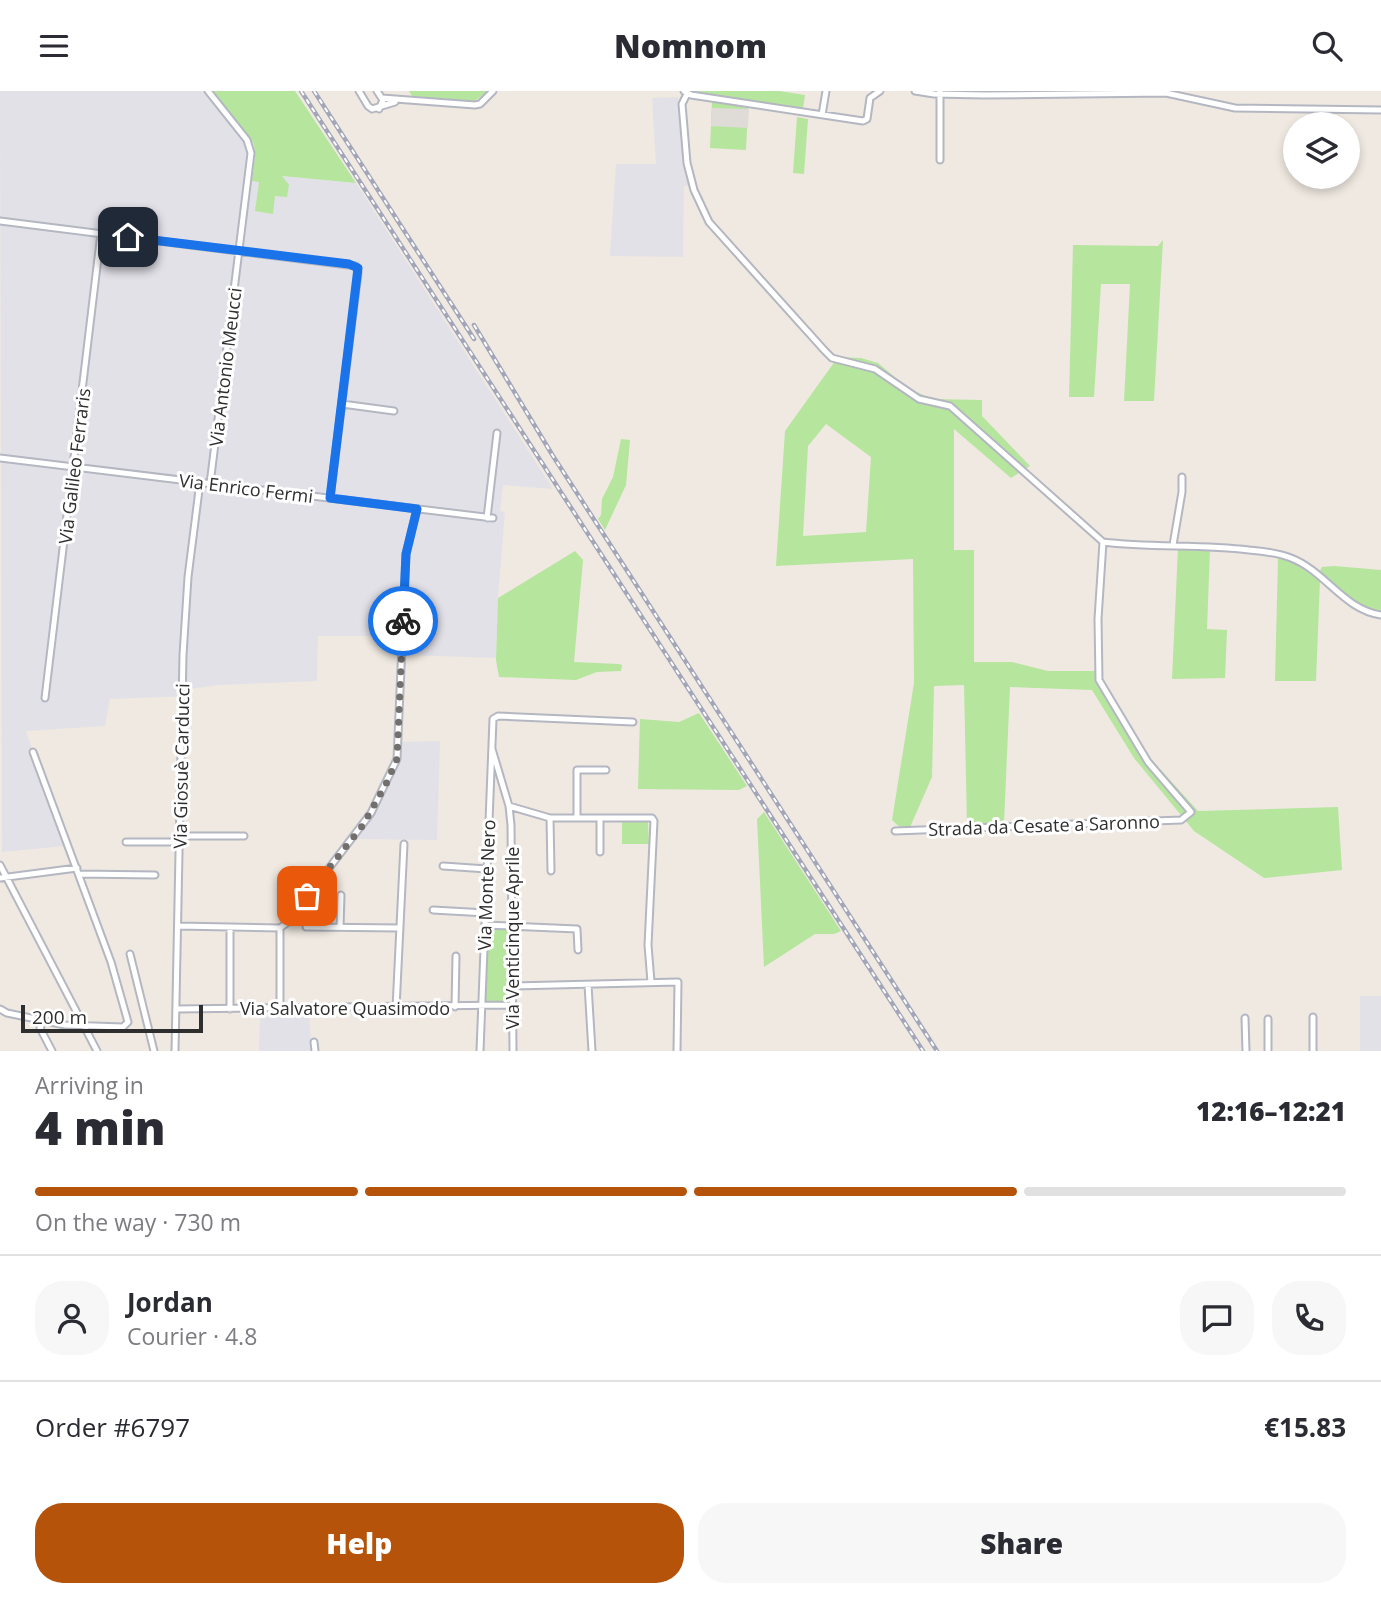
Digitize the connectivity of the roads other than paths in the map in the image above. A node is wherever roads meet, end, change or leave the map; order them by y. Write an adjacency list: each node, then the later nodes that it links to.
1 (208, 91): 19 (street, Via Antonio Meucci)
2 (359, 91): 13 (street)
3 (377, 91): 11 (street)
4 (493, 91): 12 (street)
5 (827, 91): 15 (street)
6 (880, 91): 15 (street)
7 (915, 91): 9 (street)
8 (685, 92): 15 (street); 30 (street)
9 (940, 92): 10 (street); 16 (street)
10 (1068, 92): 14 (street)
11 (382, 99): 12 (street); 13 (street)
12 (397, 100): 13 (street)
13 (379, 109)
14 (1381, 110)
15 (822, 114)
16 (940, 160)
17 (0, 221): 18 (street)
18 (101, 233): 19 (street); 24 (street, Via Galileo Ferraris)
19 (239, 251): 20 (street); 27 (street, Via Antonio Meucci)
20 (342, 404): 21 (street); 28 (street)
21 (394, 411)
22 (497, 433): 29 (street, Via Enrico Fermi)
23 (0, 458): 24 (street, Via Enrico Fermi)
24 (74, 467): 26 (street, Via Enrico Fermi); 33 (street, Via Galileo Ferraris)
25 (1182, 477): 31 (street)
26 (200, 482): 27 (street, Via Enrico Fermi); 44 (street, Via Giosuè Carducci)
27 (210, 484): 28 (street, Via Enrico Fermi)
28 (330, 498): 29 (street, Via Enrico Fermi)
29 (417, 509): 65 (street)
30 (1103, 542): 31 (street); 42 (street, Strada da Cesate a Saronno)
31 (1174, 545): 32 (street)
32 (1381, 615)
33 (46, 698)
34 (634, 722): 35 (street, Via Monte Nero)
35 (490, 743): 38 (street, Via Venticinque Aprile); 50 (street, Via Monte Nero)
36 (33, 751): 51 (street)
37 (606, 770): 40 (street)
38 (509, 806): 39 (street); 60 (street, Via Venticinque Aprile)
39 (550, 818): 40 (street); 52 (street)
40 (577, 818): 41 (street)
41 (600, 818): 47 (street); 69 (street)
42 (895, 831)
43 (244, 836): 44 (street)
44 (179, 839): 45 (street); 59 (street, Via Giosuè Carducci)
45 (126, 842)
46 (404, 844): 64 (street)
47 (600, 852)
48 (0, 865): 54 (street)
49 (443, 866): 50 (street)
50 (487, 869): 57 (street, Via Monte Nero)
51 (78, 871): 53 (street); 54 (street); 84 (street)
52 (551, 871)
53 (155, 875)
54 (4, 878): 84 (street)
55 (341, 895): 63 (street)
56 (433, 910): 57 (street)
57 (486, 913): 58 (street, Via Monte Nero)
58 (485, 925): 60 (street); 73 (street, Via Monte Nero)
59 (178, 926): 61 (street); 78 (street, Via Giosuè Carducci)
60 (513, 926): 66 (street); 71 (street, Via Venticinque Aprile)
61 (230, 927): 65 (street); 79 (street)
62 (306, 927): 63 (street)
63 (340, 927): 64 (street)
64 (400, 927): 76 (street)
65 (280, 928): 75 (street)
66 (578, 950)
67 (130, 954): 88 (street)
68 (456, 957): 74 (street)
69 (651, 982): 70 (street); 94 (street)
70 (588, 985): 71 (street); 93 (street)
71 (513, 986): 72 (street, Via Venticinque Aprile)
72 (513, 1005): 73 (street, Via Salvatore Quasimodo); 92 (street, Via Venticinque Aprile)
73 (482, 1006): 74 (street, Via Salvatore Quasimodo); 91 (street, Via Monte Nero)
74 (456, 1007): 76 (street, Via Salvatore Quasimodo)
75 (280, 1008): 76 (street, Via Salvatore Quasimodo); 79 (street, Via Salvatore Quasimodo)
76 (396, 1008)
77 (0, 1009): 83 (street)
78 (177, 1009): 79 (street, Via Salvatore Quasimodo); 89 (street, Via Giosuè Carducci)
79 (230, 1009)
80 (1313, 1017): 97 (street)
81 (1245, 1018): 95 (street)
82 (1268, 1019): 96 (street)
83 (43, 1020): 84 (street); 86 (street)
84 (83, 1024): 87 (street)
85 (314, 1042): 90 (street)
86 (52, 1051)
87 (97, 1051)
88 (154, 1051)
89 (175, 1051)
90 (315, 1051)
91 (480, 1051)
92 (513, 1051)
93 (592, 1051)
94 (677, 1051)
95 (1246, 1051)
96 (1268, 1051)
97 (1313, 1051)

